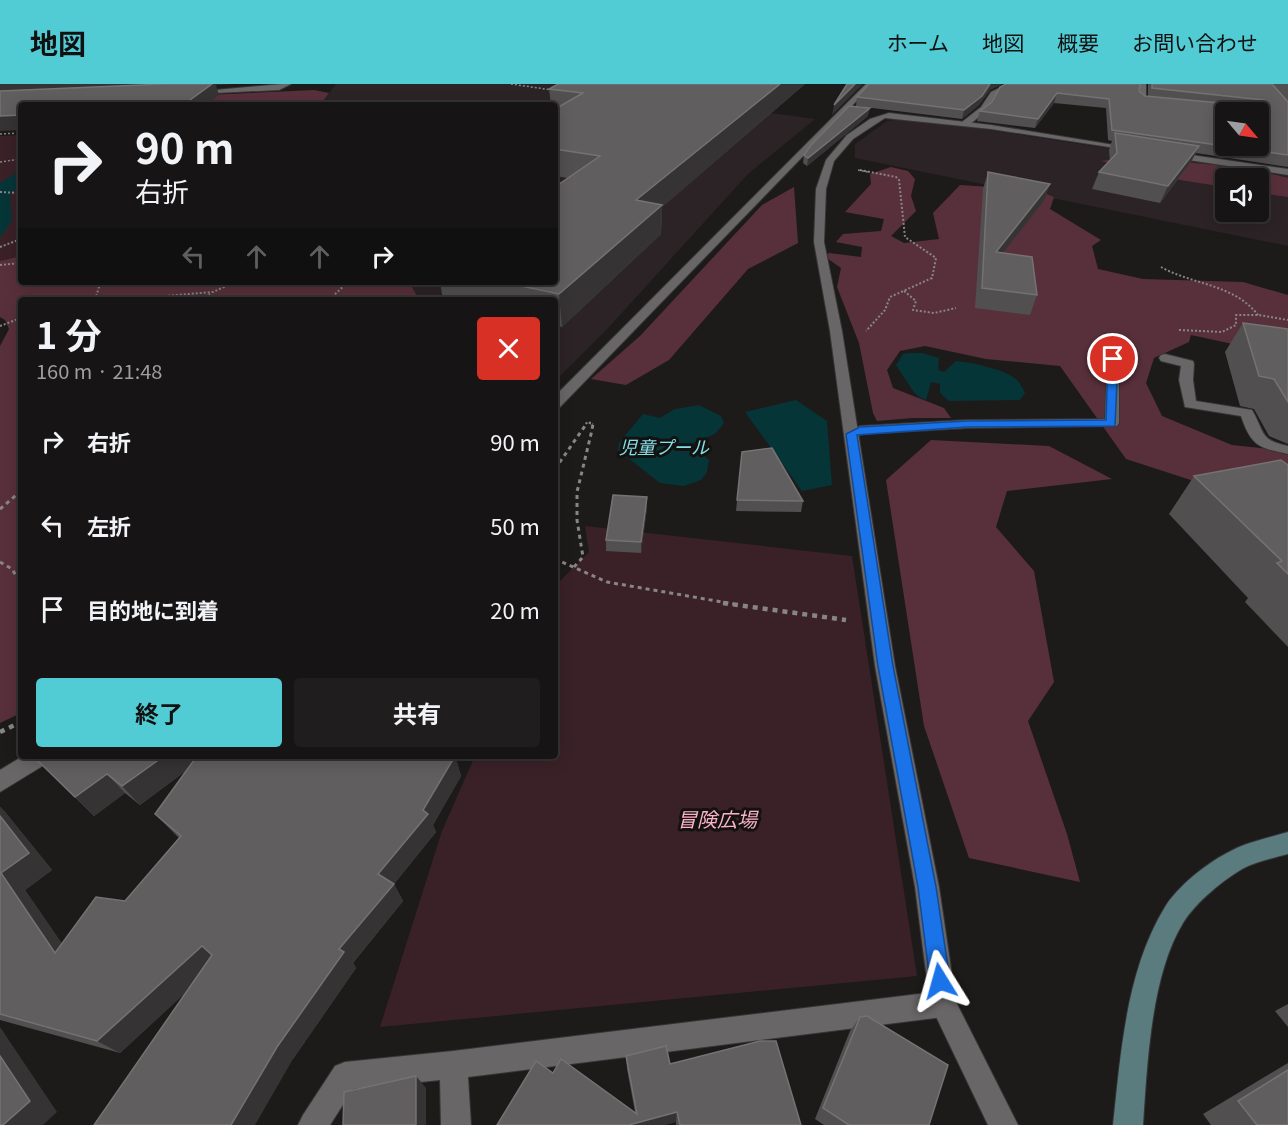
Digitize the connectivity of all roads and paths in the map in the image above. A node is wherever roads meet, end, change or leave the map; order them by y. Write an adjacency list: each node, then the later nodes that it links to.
1 (288, 84): 7 (street)
2 (511, 84): 6 (path)
3 (870, 84): 42 (street)
4 (1014, 84): 11 (street)
5 (1143, 84): 8 (street)
6 (557, 91)
7 (186, 92)
8 (1166, 103)
9 (866, 112): 10 (street)
10 (899, 116): 11 (street); 17 (street)
11 (965, 124): 14 (street)
12 (18, 133): 13 (path)
13 (0, 134)
14 (1149, 151)
15 (1161, 153): 19 (street)
16 (18, 160): 18 (path)
17 (830, 160): 29 (path); 39 (street)
18 (0, 164)
19 (1288, 172)
20 (0, 192): 21 (path)
21 (18, 193)
22 (18, 240): 23 (path)
23 (0, 247)
24 (18, 263): 25 (path)
25 (0, 265)
26 (1161, 267): 35 (path)
27 (228, 285): 30 (path)
28 (345, 285): 33 (path)
29 (904, 291): 34 (path); 39 (path)
30 (213, 292): 31 (path); 32 (path)
31 (139, 297)
32 (204, 297)
33 (332, 297)
34 (956, 308)
35 (1259, 315): 37 (path); 40 (path)
36 (18, 319): 38 (path)
37 (1288, 320)
38 (0, 326)
39 (836, 331): 43 (street)
40 (1165, 358): 44 (street)
41 (1113, 359): 43 (street)
42 (558, 401)
43 (851, 434): 52 (street)
44 (1288, 450)
45 (558, 465): 50 (path)
46 (18, 494): 47 (path)
47 (0, 509)
48 (558, 560): 50 (path)
49 (0, 562): 51 (path)
50 (574, 567): 52 (path)
51 (18, 579)
52 (879, 624): 58 (street)
53 (18, 723): 54 (path)
54 (0, 732)
55 (36, 759): 56 (street)
56 (0, 782)
57 (1288, 843): 63 (street)
58 (943, 1004): 59 (street); 62 (street)
59 (453, 1065): 60 (street); 61 (street)
60 (313, 1125)
61 (456, 1125)
62 (1003, 1125)
63 (1128, 1125)

